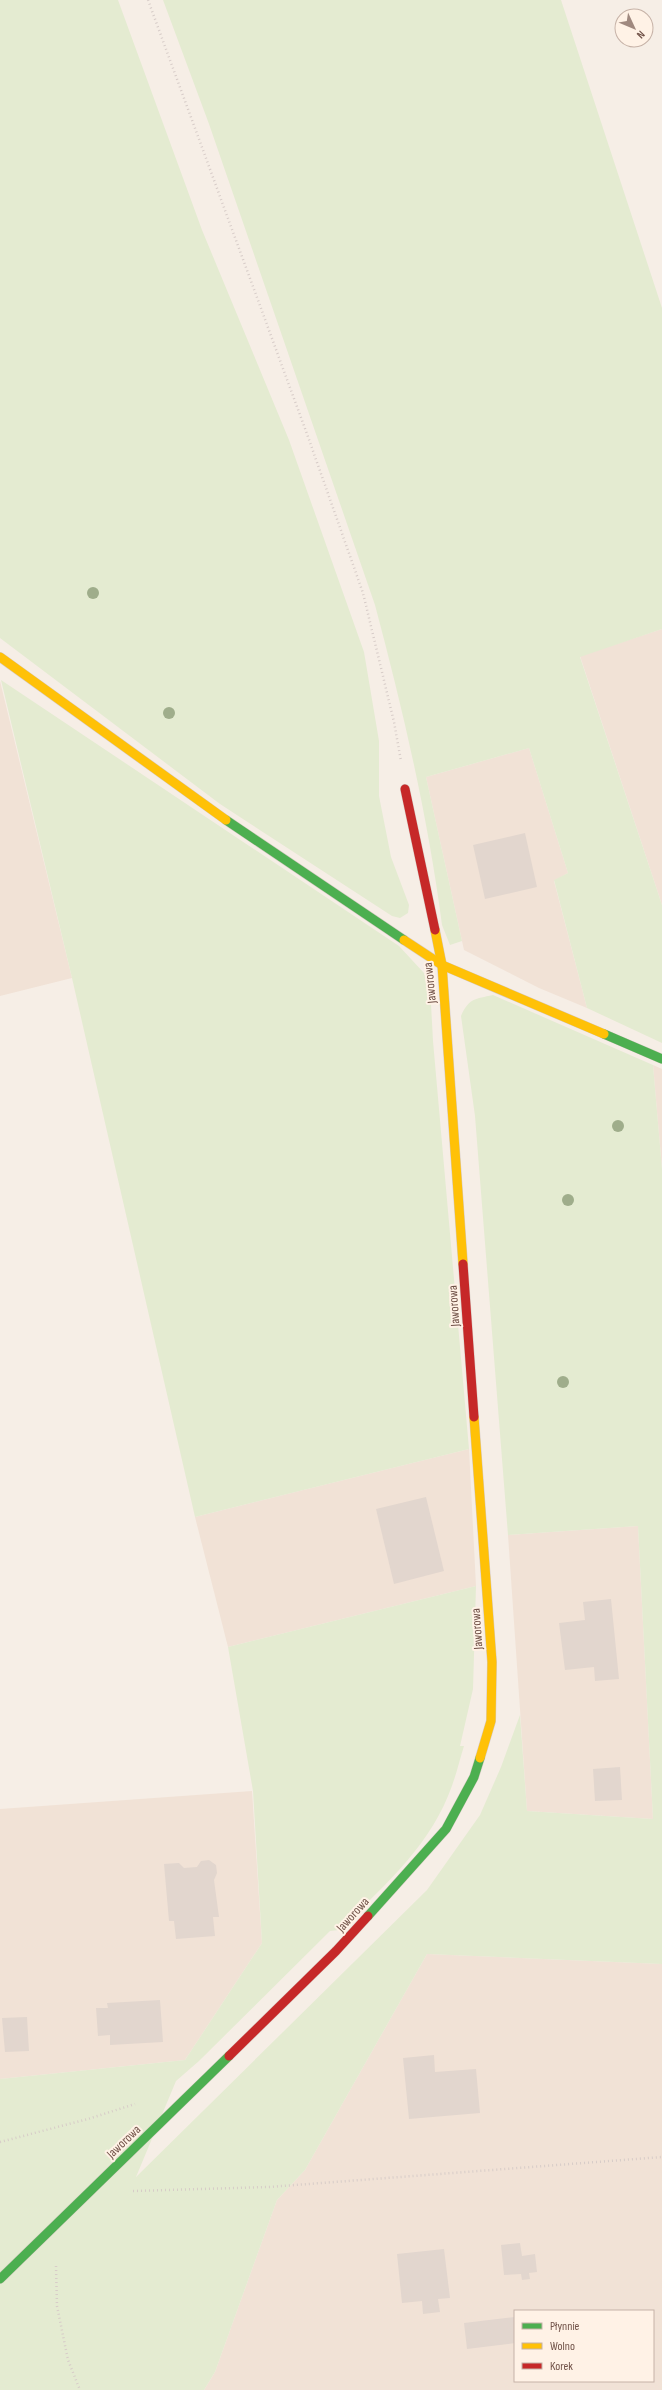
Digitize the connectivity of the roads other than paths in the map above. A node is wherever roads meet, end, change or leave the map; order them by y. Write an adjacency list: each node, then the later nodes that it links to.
1 (0, 658): 3 (street)
2 (406, 789): 3 (street, Jaworowa)
3 (442, 965): 4 (street); 5 (street, Jaworowa)
4 (662, 1059)
5 (0, 2279)

